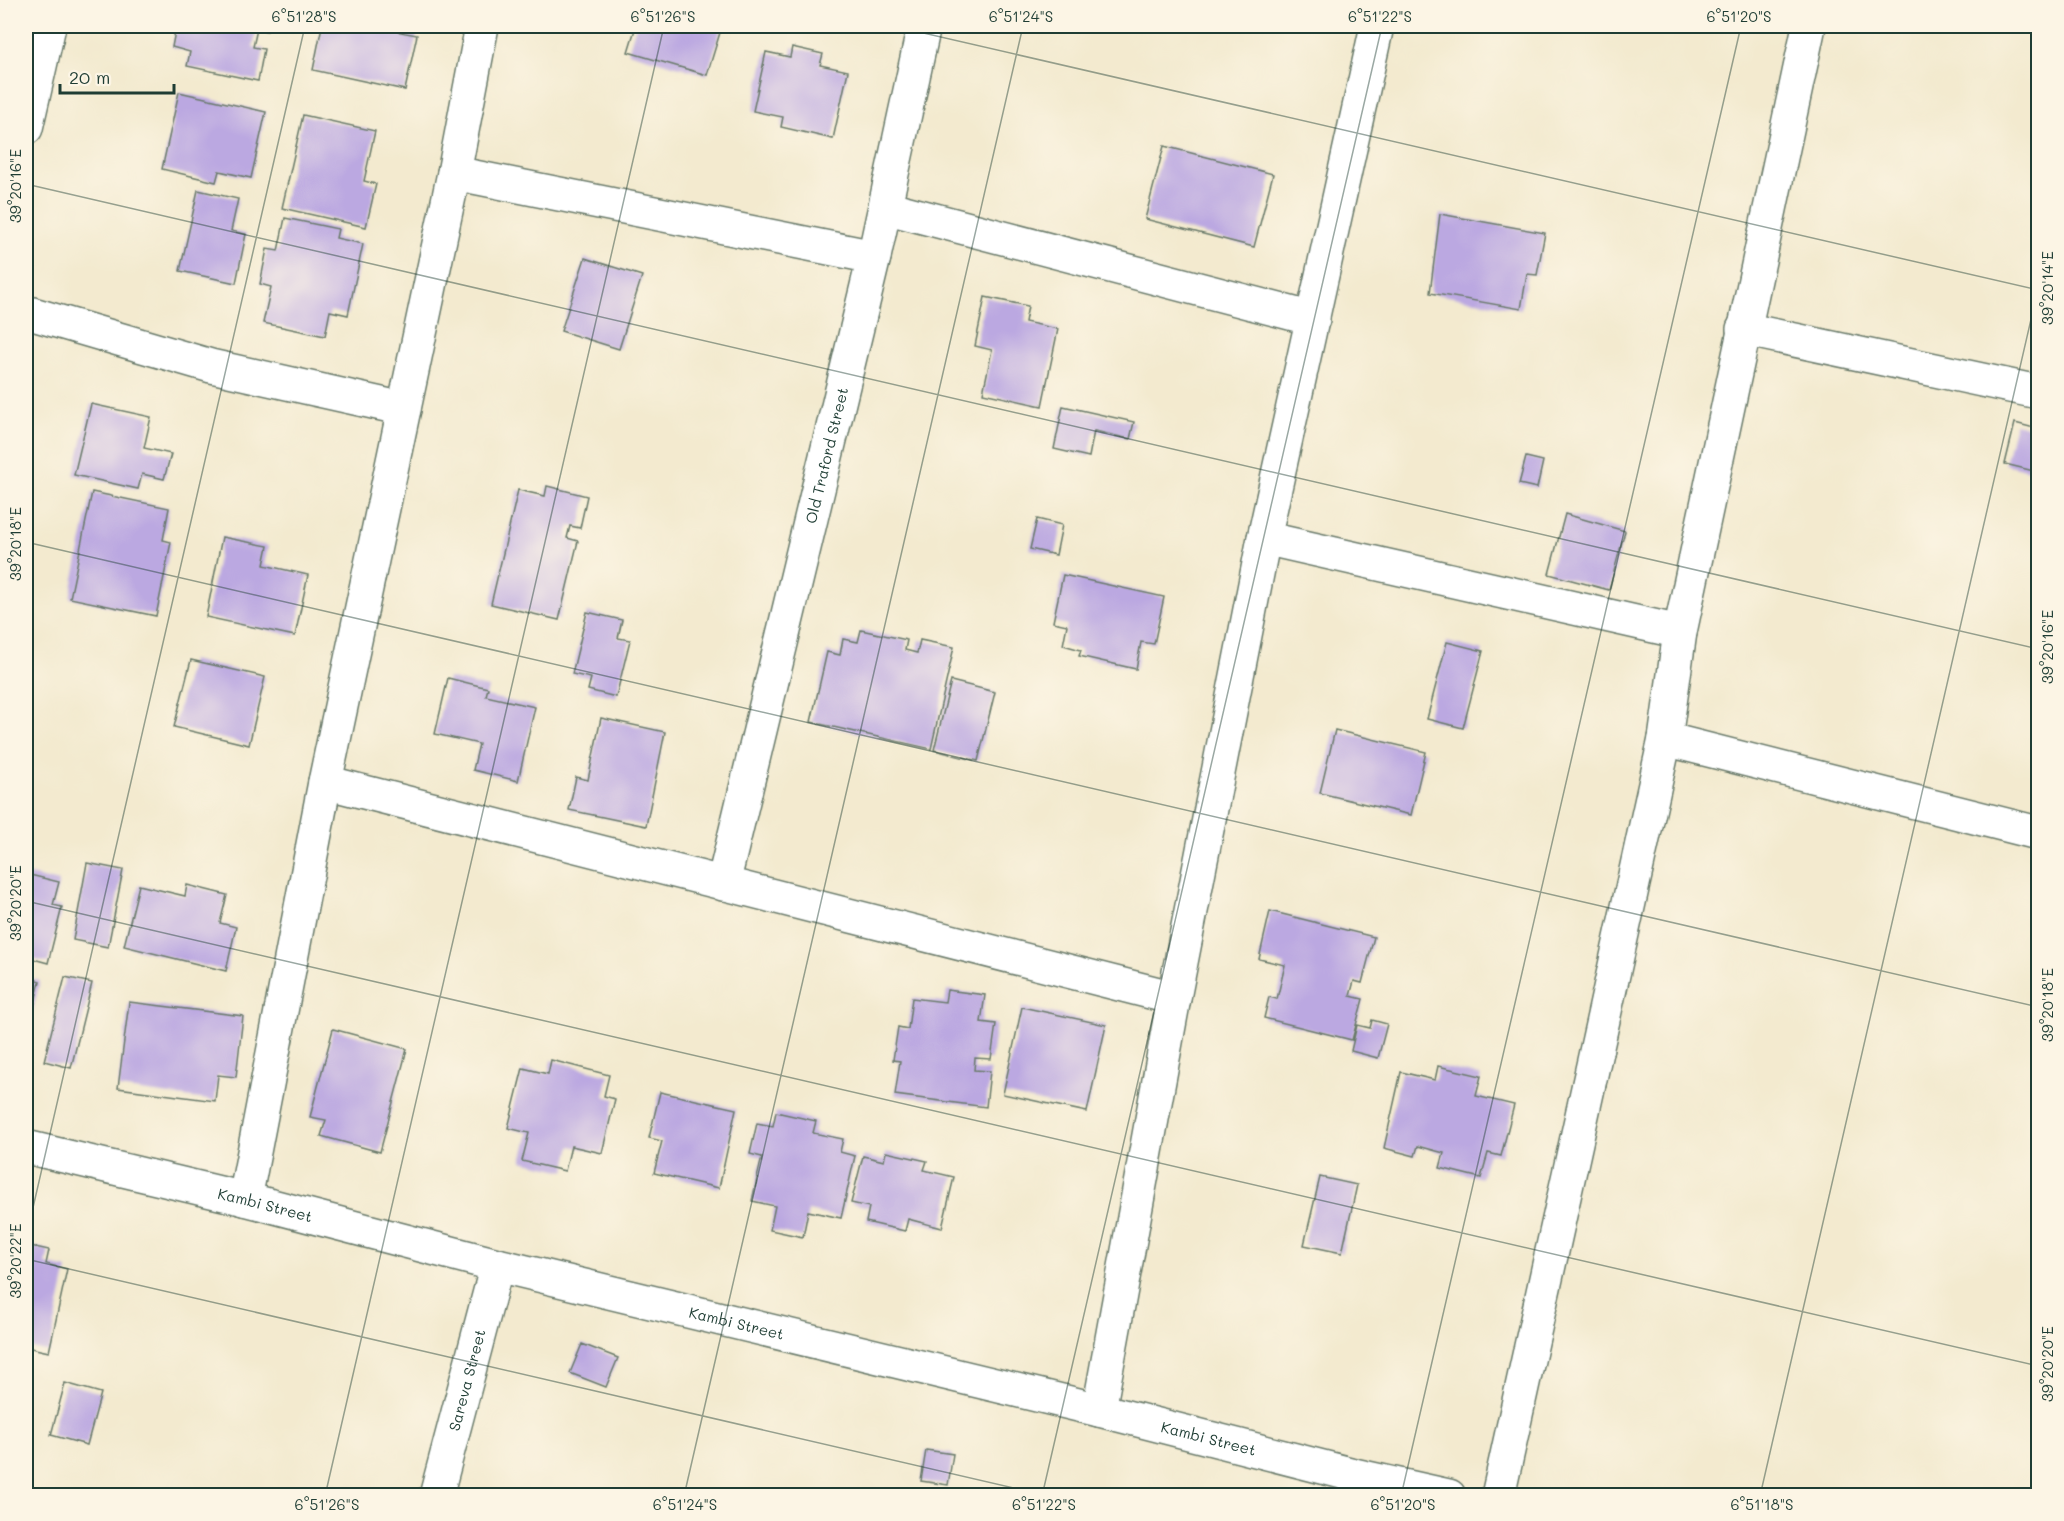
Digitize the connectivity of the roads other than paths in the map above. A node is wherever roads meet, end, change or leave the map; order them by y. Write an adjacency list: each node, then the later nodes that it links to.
1 (49, 26): 6 (street)
2 (482, 26): 8 (street)
3 (924, 26): 9 (street, Old Traford Street)
4 (1377, 26): 12 (street)
5 (1809, 26): 13 (street)
6 (29, 95): 7 (street)
7 (26, 128)
8 (454, 173): 10 (street); 15 (street)
9 (885, 207): 10 (street, Old Traford Street); 12 (street)
10 (874, 256): 21 (street, Old Traford Street)
11 (26, 312): 15 (street)
12 (1313, 319): 16 (street)
13 (1743, 329): 14 (street); 17 (street)
14 (2038, 392)
15 (404, 410): 19 (street)
16 (1264, 538): 17 (street); 22 (street)
17 (1680, 632): 18 (street)
18 (1665, 739): 20 (street); 30 (street)
19 (325, 782): 21 (street); 24 (street)
20 (2038, 833)
21 (723, 884): 22 (street)
22 (1174, 998): 26 (street)
23 (26, 1147): 24 (street, Kambi Street)
24 (245, 1199): 25 (street, Kambi Street)
25 (497, 1265): 26 (street, Kambi Street); 28 (street, Sareva Street)
26 (1099, 1410): 27 (street, Kambi Street)
27 (1347, 1485): 29 (street, Kambi Street)
28 (436, 1496)
29 (1449, 1496)
30 (1498, 1496)

